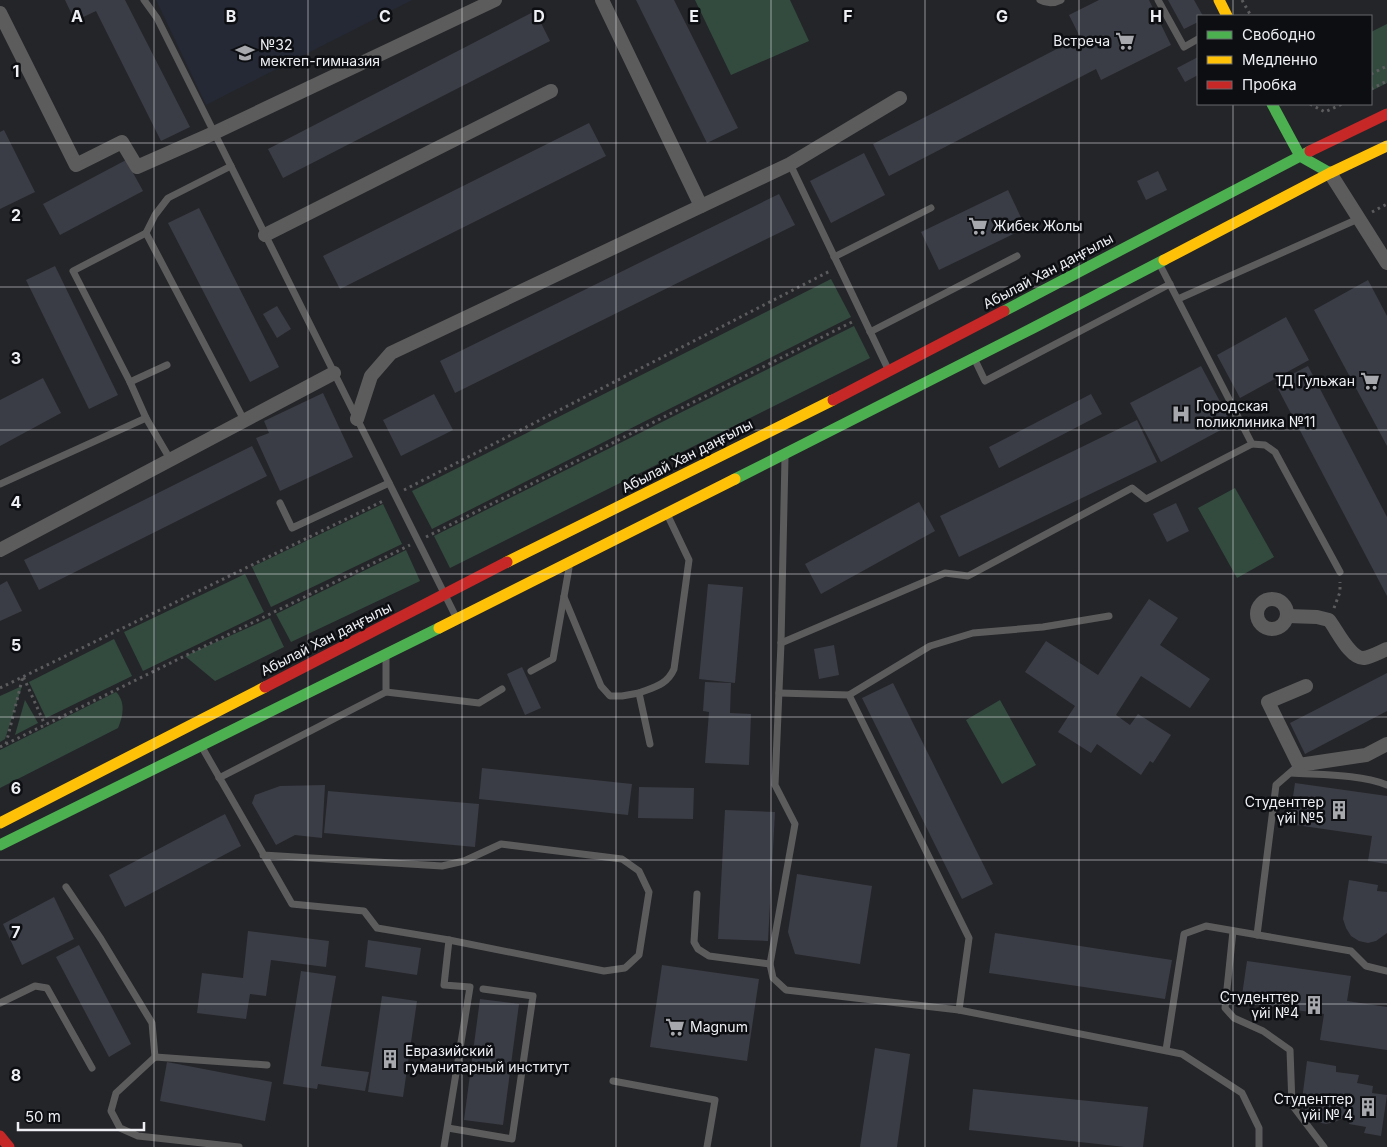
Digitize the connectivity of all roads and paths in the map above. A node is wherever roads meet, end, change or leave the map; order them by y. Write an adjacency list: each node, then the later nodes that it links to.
1 (144, 0): 23 (lane)
2 (495, 0): 23 (street)
3 (602, 0): 29 (street)
4 (1040, 0): 5 (lane)
5 (1061, 0)
6 (1158, 0): 12 (lane)
7 (1219, 0): 10 (main road)
8 (1242, 0): 11 (path)
9 (0, 13): 23 (street)
10 (1226, 15)
11 (1250, 15)
12 (1197, 40)
13 (1387, 66): 14 (path)
14 (1372, 74)
15 (1387, 81): 16 (path)
16 (1372, 88)
17 (551, 92): 33 (street)
18 (900, 98): 26 (street)
19 (1273, 105): 25 (main road)
20 (1312, 105): 21 (path)
21 (1340, 105)
22 (1387, 114): 25 (main road, Абылай Хан даңғылы)
23 (214, 133): 27 (lane)
24 (1387, 146): 28 (main road)
25 (1300, 156): 28 (main road); 45 (main road, Абылай Хан даңғылы)
26 (790, 164): 29 (street); 35 (lane)
27 (231, 166): 32 (lane); 33 (lane)
28 (1330, 173): 31 (street); 36 (main road)
29 (701, 206): 49 (street)
30 (931, 208): 35 (lane)
31 (1358, 218): 37 (street); 40 (lane)
32 (146, 232): 47 (lane); 50 (lane)
33 (265, 235): 46 (lane)
34 (1017, 256): 42 (lane)
35 (834, 257): 38 (lane)
36 (1159, 263): 39 (lane); 43 (main road)
37 (1387, 263)
38 (839, 266): 41 (lane); 56 (path)
39 (1170, 284): 40 (lane); 43 (lane)
40 (1178, 299): 51 (lane)
41 (863, 316): 42 (lane); 59 (path)
42 (870, 332): 45 (lane)
43 (974, 358): 52 (main road)
44 (167, 365): 47 (lane)
45 (890, 371): 63 (main road, Абылай Хан даңғылы)
46 (334, 373): 49 (lane); 50 (street)
47 (130, 382): 48 (lane)
48 (146, 418): 53 (lane); 55 (lane)
49 (356, 419): 54 (lane)
50 (244, 420): 53 (street)
51 (1252, 444): 62 (lane); 69 (lane)
52 (785, 452): 58 (main road); 69 (lane)
53 (170, 459): 60 (street)
54 (389, 483): 56 (lane); 57 (lane)
55 (0, 484)
56 (395, 495): 59 (lane); 73 (path)
57 (280, 503)
58 (666, 513): 61 (main road); 78 (lane)
59 (418, 541): 63 (lane); 81 (path)
60 (0, 550)
61 (570, 562): 64 (lane); 67 (main road)
62 (1340, 572): 68 (path)
63 (444, 594): 67 (lane); 90 (main road, Абылай Хан даңғылы)
64 (564, 597): 72 (lane); 78 (lane)
65 (1109, 616): 80 (lane)
66 (1288, 616): 68 (street)
67 (457, 620): 71 (main road)
68 (1330, 620): 70 (street)
69 (781, 644): 79 (lane)
70 (1387, 649)
71 (386, 654): 77 (lane); 85 (main road)
72 (531, 671)
73 (24, 676): 75 (path); 81 (path); 82 (path)
74 (1306, 686): 87 (street)
75 (0, 688)
76 (502, 689): 77 (lane)
77 (386, 692): 88 (lane)
78 (639, 693): 83 (lane)
79 (779, 693): 80 (lane); 100 (lane)
80 (849, 694): 104 (lane)
81 (45, 725): 82 (path)
82 (6, 744): 86 (path)
83 (650, 744)
84 (1387, 744): 87 (street)
85 (201, 746): 88 (lane); 91 (main road)
86 (0, 747)
87 (1295, 769): 89 (lane); 98 (lane)
88 (219, 778): 94 (lane)
89 (1387, 785)
90 (0, 823)
91 (45, 823): 92 (main road); 93 (main road)
92 (0, 845)
93 (0, 850)
94 (263, 855): 99 (lane); 99 (lane)
95 (66, 887): 106 (lane)
96 (697, 894): 100 (lane)
97 (1233, 931): 98 (lane); 105 (lane); 118 (lane)
98 (1257, 935): 101 (lane)
99 (449, 940): 110 (lane)
100 (770, 964): 104 (lane)
101 (1387, 971)
102 (483, 989): 110 (lane)
103 (0, 1004): 108 (lane)
104 (959, 1010): 105 (lane)
105 (1166, 1050): 117 (lane)
106 (155, 1057): 107 (lane); 113 (lane)
107 (267, 1064)
108 (92, 1068)
109 (613, 1081): 116 (lane)
110 (448, 1128): 115 (lane)
111 (0, 1136): 112 (main road)
112 (9, 1147)
113 (235, 1147): 114 (lane)
114 (239, 1147)
115 (444, 1147)
116 (707, 1147)
117 (1259, 1147)
118 (1324, 1147)

